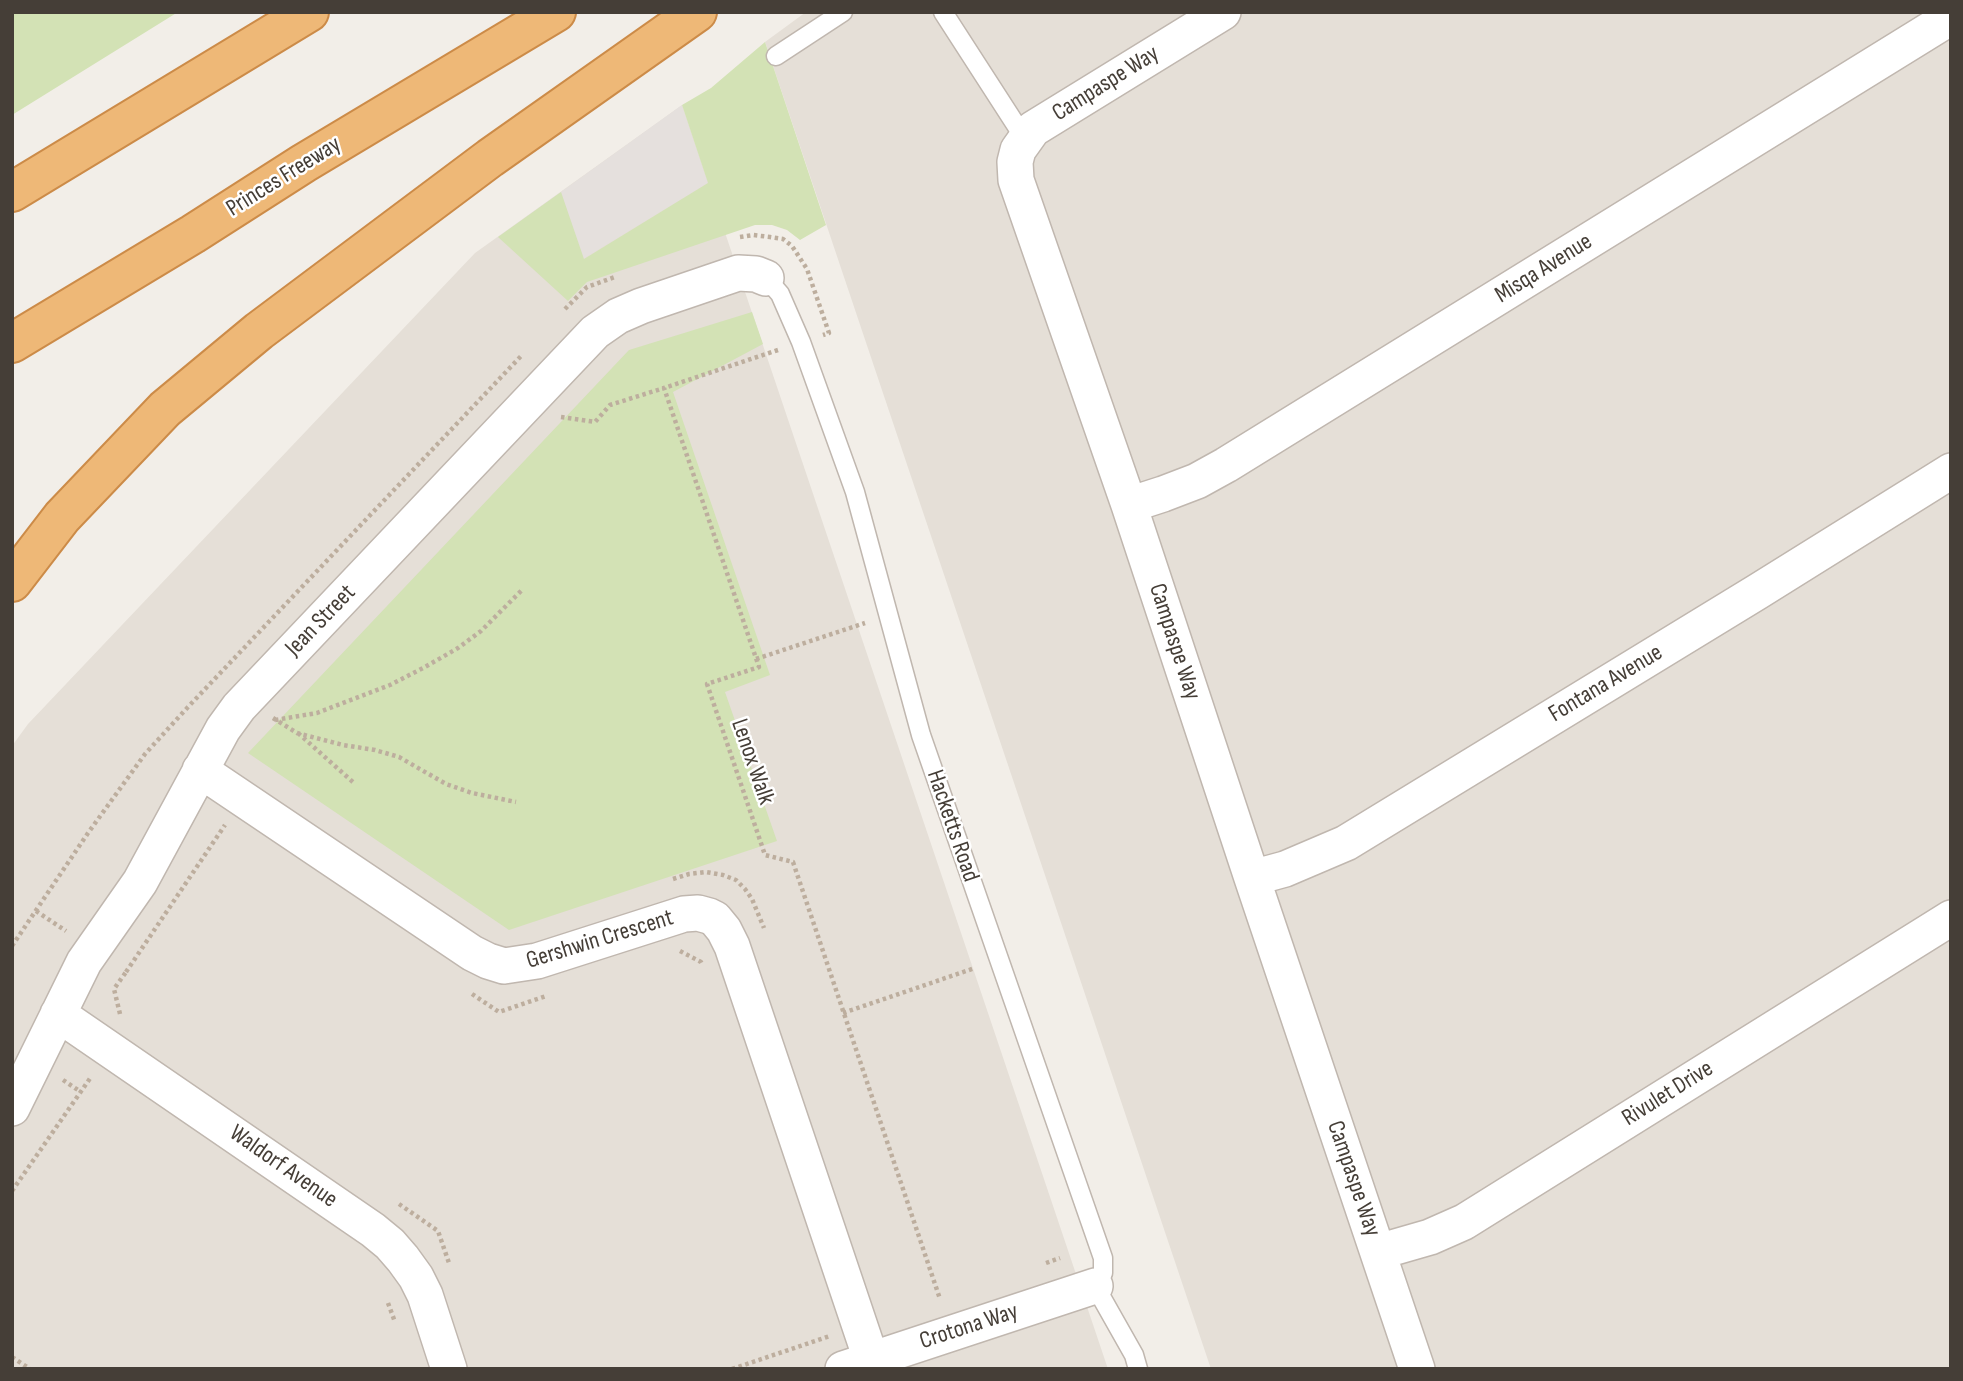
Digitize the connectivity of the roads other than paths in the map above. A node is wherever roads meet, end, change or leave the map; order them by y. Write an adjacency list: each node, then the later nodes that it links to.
1 (309, 12): 10 (highway)
2 (556, 12): 12 (highway, Princes Freeway)
3 (697, 12): 15 (highway)
4 (843, 12): 8 (lane)
5 (943, 12): 9 (lane)
6 (1223, 12): 9 (street, Campaspe Way)
7 (1951, 17): 14 (street, Misqa Avenue)
8 (776, 56)
9 (1025, 139): 14 (street, Campaspe Way)
10 (12, 192)
11 (766, 278): 16 (street, Jean Street); 22 (lane, Hacketts Road)
12 (12, 343)
13 (1951, 471): 17 (street, Fontana Avenue)
14 (1129, 505): 17 (street, Campaspe Way)
15 (12, 582)
16 (200, 770): 19 (street, Jean Street); 23 (street, Gershwin Crescent)
17 (1252, 878): 21 (street, Campaspe Way)
18 (1951, 918): 21 (street, Rivulet Drive)
19 (58, 1014): 20 (street, Jean Street); 24 (street, Waldorf Avenue)
20 (12, 1108)
21 (1378, 1252): 26 (street, Campaspe Way)
22 (1095, 1286): 23 (street, Crotona Way); 25 (lane)
23 (857, 1364)
24 (449, 1369)
25 (1138, 1369)
26 (1417, 1369)

